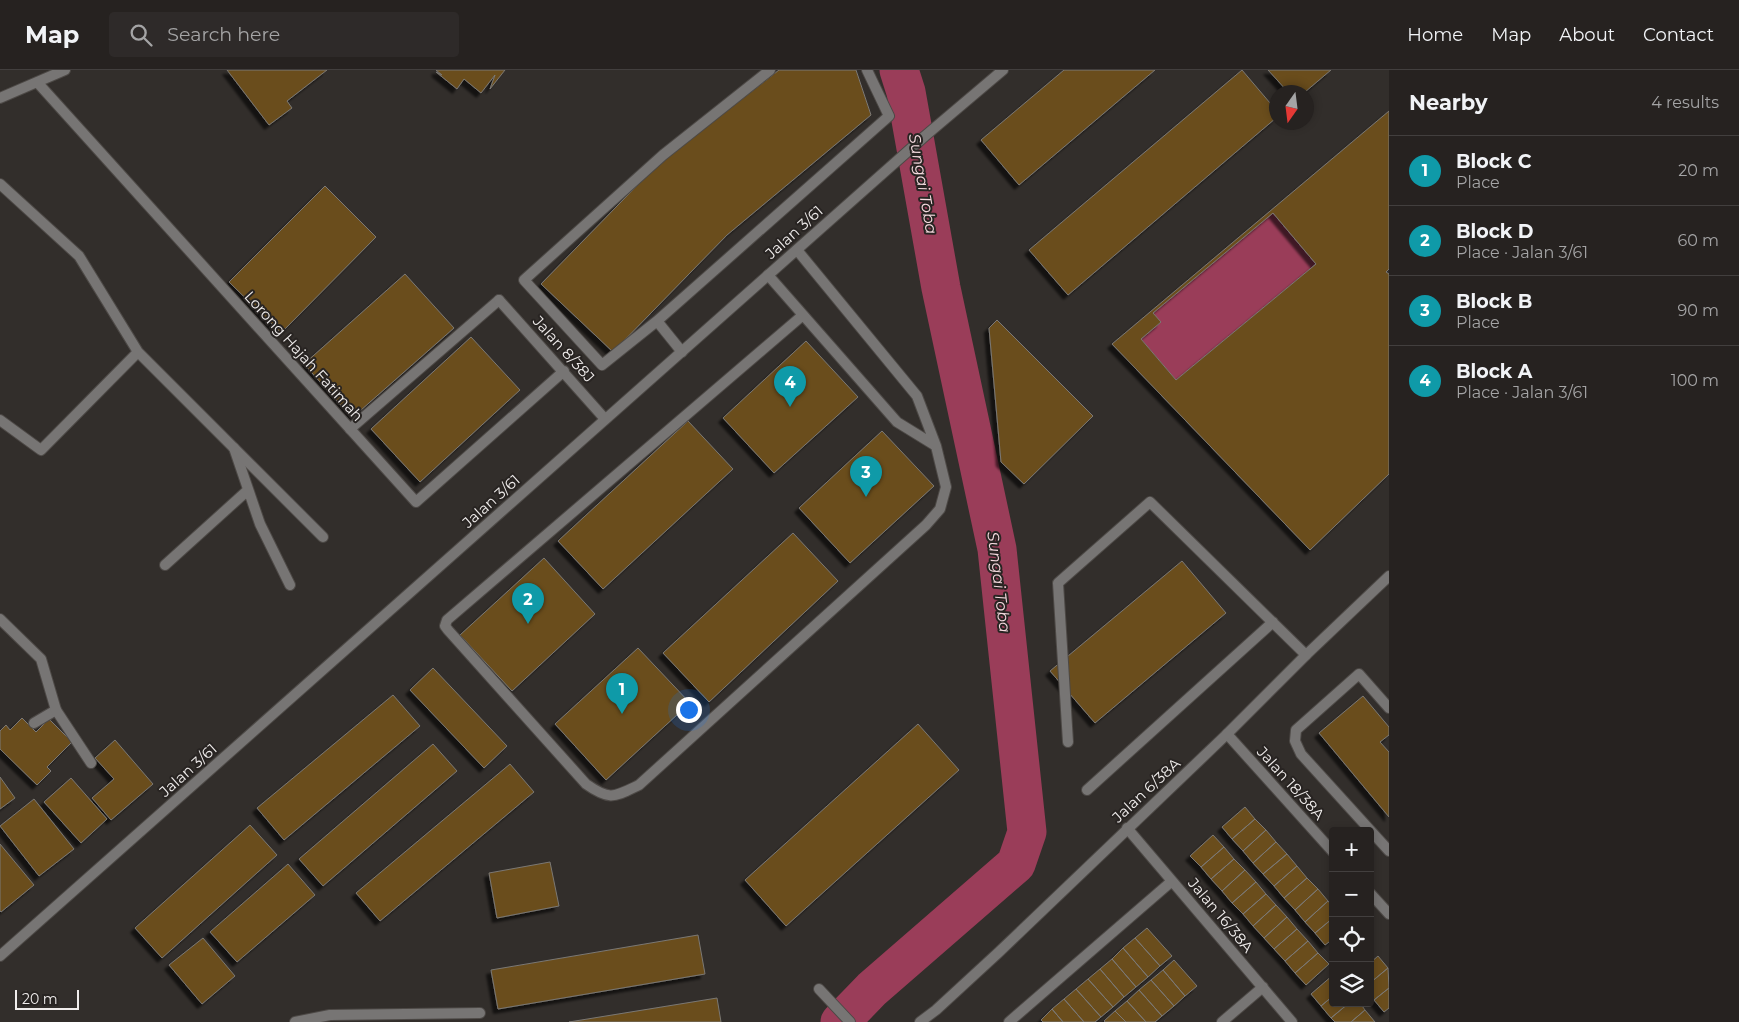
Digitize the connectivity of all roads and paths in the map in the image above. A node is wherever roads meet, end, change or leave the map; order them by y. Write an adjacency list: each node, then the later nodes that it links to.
1 (65, 70): 5 (street)
2 (770, 70): 11 (street)
3 (867, 70): 11 (street)
4 (1003, 70): 8 (street, Jalan 3/61)
5 (37, 82): 6 (street); 17 (street, Lorong Hajah Fatimah)
6 (0, 98)
7 (0, 184): 12 (street)
8 (797, 250): 9 (street, Jalan 3/61); 18 (street)
9 (768, 275): 10 (street); 13 (street, Jalan 3/61)
10 (803, 315): 18 (street); 18 (street)
11 (658, 321): 13 (street)
12 (138, 352): 16 (street); 19 (street)
13 (682, 352): 15 (street, Jalan 3/61)
14 (564, 371): 15 (street, Jalan 8/38J); 17 (street, Jalan 8/38J); 17 (street, Lorong Hajah Fatimah)
15 (605, 419): 41 (street, Jalan 3/61)
16 (0, 420)
17 (350, 429)
18 (936, 446)
19 (234, 448): 20 (street); 21 (street)
20 (248, 490): 22 (street); 24 (street)
21 (323, 537)
22 (165, 565)
23 (1389, 576): 27 (street, Jalan 6/38A)
24 (290, 585)
25 (0, 619): 29 (street)
26 (1273, 622): 27 (street); 32 (street); 34 (street)
27 (1306, 655): 31 (street, Jalan 6/38A)
28 (1389, 708): 37 (street)
29 (56, 710): 30 (street); 33 (street)
30 (34, 723)
31 (1227, 734): 35 (street, Jalan 6/38A); 36 (street, Jalan 18/38A)
32 (1068, 742)
33 (91, 763)
34 (1087, 790)
35 (1127, 828): 38 (street, Jalan 16/38A); 48 (street, Jalan 6/38A)
36 (1329, 848)
37 (1389, 851)
38 (1172, 881): 42 (street, Jalan 16/38A); 49 (street)
39 (1374, 898): 40 (street)
40 (1389, 914)
41 (0, 956)
42 (1262, 987): 50 (street); 51 (street, Jalan 16/38A)
43 (819, 988): 47 (street)
44 (480, 1013): 45 (street)
45 (330, 1019): 46 (street)
46 (294, 1022)
47 (850, 1022)
48 (920, 1022)
49 (1009, 1022)
50 (1222, 1022)
51 (1292, 1022)

